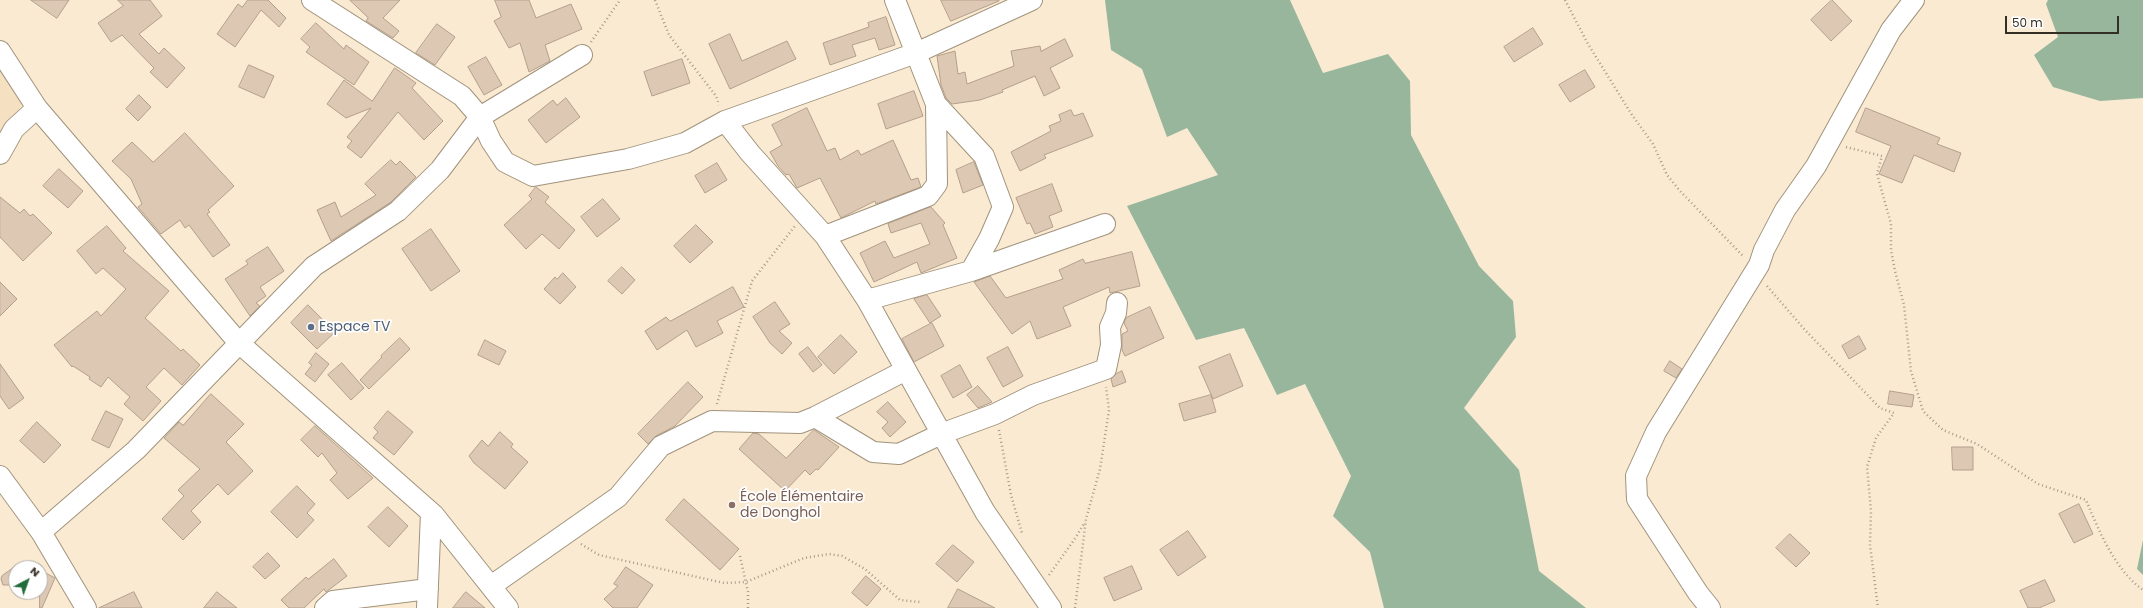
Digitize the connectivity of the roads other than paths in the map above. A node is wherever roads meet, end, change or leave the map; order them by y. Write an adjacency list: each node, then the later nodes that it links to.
1 (312, 0): 10 (street)
2 (895, 0): 6 (street)
3 (1032, 0): 6 (street)
4 (1914, 0): 31 (street)
5 (0, 51): 9 (street)
6 (916, 53): 8 (street); 11 (street)
7 (582, 55): 10 (street)
8 (936, 104): 14 (street); 15 (street)
9 (36, 108): 12 (street); 18 (street)
10 (480, 117): 11 (street); 18 (street)
11 (725, 121): 14 (street)
12 (0, 154)
13 (1105, 224): 15 (street)
14 (825, 236): 16 (street)
15 (971, 271): 16 (street)
16 (867, 300): 19 (street)
17 (1117, 303): 21 (street)
18 (238, 343): 23 (street); 24 (street)
19 (906, 370): 20 (street); 21 (street)
20 (815, 417): 21 (street); 25 (street)
21 (941, 434): 30 (street)
22 (0, 476): 24 (street)
23 (431, 513): 25 (street); 26 (street)
24 (41, 532): 27 (street)
25 (491, 586): 29 (street)
26 (428, 599): 28 (street)
27 (86, 608)
28 (324, 608)
29 (508, 608)
30 (1051, 608)
31 (1710, 608)

